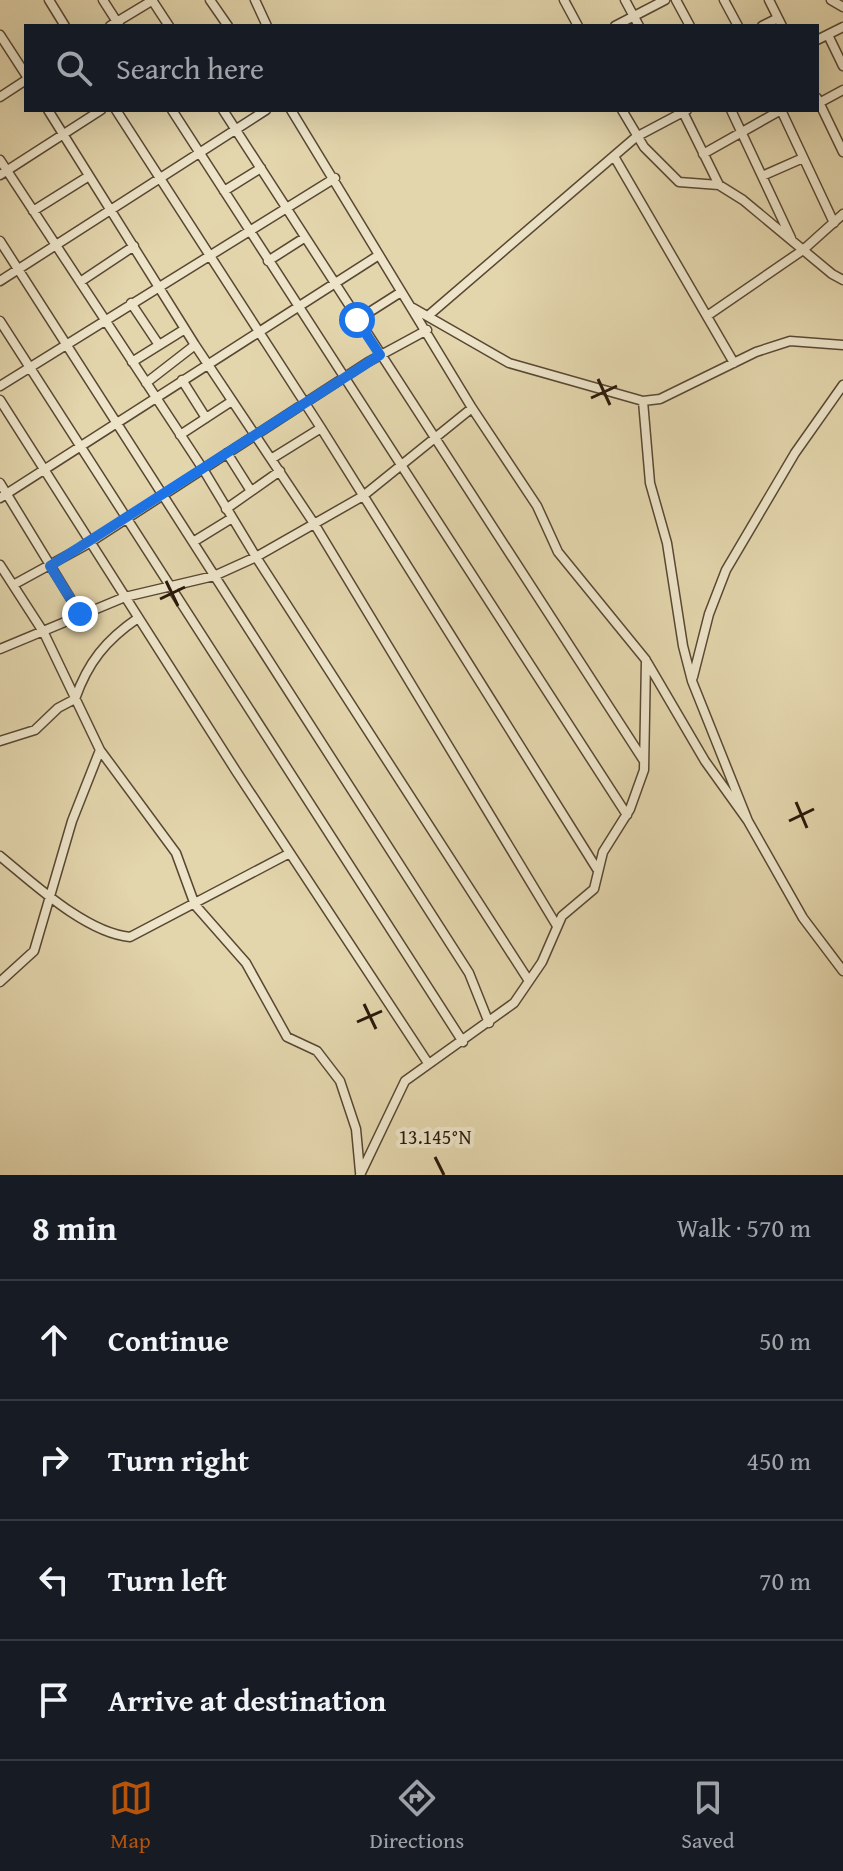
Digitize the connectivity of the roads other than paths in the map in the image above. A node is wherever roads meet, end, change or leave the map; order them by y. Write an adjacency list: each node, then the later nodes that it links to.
1 (49, 0): 16 (street)
2 (103, 0): 17 (street)
3 (153, 0): 18 (street); 19 (street)
4 (210, 0): 20 (street)
5 (255, 0): 21 (street)
6 (564, 0): 22 (street)
7 (625, 0): 14 (street)
8 (665, 0): 14 (street)
9 (676, 0): 25 (street)
10 (724, 0): 26 (street)
11 (769, 0): 15 (street)
12 (831, 0): 13 (street)
13 (843, 7)
14 (634, 16): 23 (street); 24 (street)
15 (780, 22)
16 (64, 24)
17 (115, 24)
18 (117, 24)
19 (168, 24)
20 (227, 24)
21 (266, 24)
22 (577, 24)
23 (619, 24)
24 (638, 24)
25 (689, 24)
26 (737, 24)
27 (843, 27): 29 (street)
28 (0, 35): 32 (street)
29 (828, 35): 30 (street); 31 (street)
30 (819, 39)
31 (843, 66)
32 (24, 75)
33 (24, 79): 35 (street)
34 (843, 90): 36 (street)
35 (0, 97)
36 (819, 100)
37 (819, 102): 55 (street)
38 (49, 112): 53 (street)
39 (98, 112): 53 (street)
40 (117, 112): 65 (street)
41 (173, 112): 56 (street)
42 (224, 112): 51 (street)
43 (263, 112): 51 (street)
44 (292, 112): 66 (street)
45 (623, 112): 54 (street)
46 (682, 112): 54 (street)
47 (684, 112): 57 (street)
48 (732, 112): 52 (street)
49 (778, 112): 52 (street)
50 (782, 112): 59 (street)
51 (236, 130): 56 (street); 61 (street)
52 (742, 134): 57 (street); 64 (street)
53 (64, 135): 62 (street); 63 (street)
54 (636, 137): 58 (street); 67 (street)
55 (843, 152)
56 (200, 153): 65 (street); 68 (street)
57 (703, 154): 67 (street)
58 (615, 158): 94 (street); 95 (street)
59 (803, 158): 64 (street); 73 (street)
60 (0, 160): 62 (street)
61 (261, 168): 68 (street); 69 (street)
62 (3, 173): 71 (street)
63 (89, 176): 70 (street); 71 (street)
64 (762, 176): 77 (street)
65 (158, 178): 70 (street); 82 (street)
66 (335, 178): 69 (street); 81 (street)
67 (719, 185): 77 (street)
68 (224, 191): 74 (street)
69 (286, 208): 74 (street); 75 (street)
70 (110, 210): 78 (street); 79 (street)
71 (33, 211): 78 (street)
72 (843, 214): 73 (street)
73 (834, 223): 80 (street)
74 (248, 231): 82 (street); 83 (street)
75 (304, 238): 83 (street); 88 (street)
76 (0, 241): 84 (street)
77 (793, 242): 80 (street)
78 (56, 245): 84 (street); 87 (street)
79 (134, 246): 87 (street); 89 (street)
80 (803, 250): 85 (street); 95 (street)
81 (379, 255): 88 (street); 90 (street)
82 (209, 256): 89 (street); 101 (street)
83 (268, 261): 92 (street)
84 (18, 269): 86 (street); 102 (street)
85 (843, 280)
86 (0, 281)
87 (80, 282): 96 (street)
88 (334, 284): 92 (street); 97 (street)
89 (158, 286): 91 (street); 99 (street)
90 (401, 292): 93 (street); 97 (street)
91 (131, 303): 96 (street); 103 (street)
92 (297, 307): 101 (street); 111 (street)
93 (411, 307): 94 (street); 100 (street)
94 (429, 315): 119 (street)
95 (707, 316): 108 (street)
96 (103, 320): 102 (street); 107 (street)
97 (357, 320): 106 (street)
98 (0, 321): 110 (street)
99 (185, 329): 103 (street); 104 (street)
100 (427, 330): 106 (street); 121 (street)
101 (257, 332): 109 (street); 120 (street)
102 (65, 345): 110 (street); 123 (street)
103 (159, 345): 107 (street)
104 (195, 345): 109 (street); 113 (street)
105 (843, 345): 108 (street)
106 (380, 355): 111 (street); 127 (street)
107 (132, 362): 113 (street)
108 (734, 363): 119 (street)
109 (208, 364): 112 (street); 118 (street)
110 (29, 368): 115 (street); 128 (street)
111 (344, 378): 120 (street); 131 (street)
112 (182, 380): 116 (street); 122 (street)
113 (146, 383): 116 (street)
114 (843, 385): 158 (street)
115 (0, 386)
116 (155, 397): 123 (street); 125 (street)
117 (0, 400): 132 (street)
118 (232, 401): 122 (street); 126 (street)
119 (643, 401): 158 (street)
120 (305, 404): 124 (street); 126 (street)
121 (472, 408): 127 (street); 157 (street)
122 (206, 418): 125 (street)
123 (116, 422): 128 (street); 137 (street)
124 (321, 428): 130 (street); 139 (street)
125 (180, 435): 133 (street)
126 (255, 435): 129 (street); 130 (street)
127 (434, 439): 131 (street); 162 (street)
128 (79, 445): 132 (street); 141 (street)
129 (227, 453): 133 (street); 136 (street)
130 (271, 459): 134 (street)
131 (399, 467): 139 (street); 163 (street)
132 (44, 468): 138 (street); 144 (street)
133 (203, 469): 137 (street); 140 (street)
134 (280, 471): 136 (street); 143 (street)
135 (0, 483): 138 (street)
136 (251, 491): 140 (street)
137 (164, 493): 141 (street); 145 (street)
138 (3, 496): 148 (street)
139 (363, 496): 143 (street); 167 (street)
140 (226, 509): 142 (street)
141 (127, 518): 144 (street); 151 (street)
142 (232, 518): 145 (street); 146 (street)
143 (315, 525): 146 (street); 170 (street)
144 (91, 542): 148 (street); 152 (street)
145 (193, 542): 149 (street)
146 (256, 557): 149 (street); 172 (street)
147 (0, 565): 150 (street)
148 (50, 566): 150 (street); 153 (street)
149 (214, 576): 151 (street); 174 (street)
150 (13, 585): 155 (street)
151 (169, 589): 152 (street); 175 (street)
152 (125, 597): 153 (street); 154 (street)
153 (80, 614): 155 (street)
154 (138, 618): 159 (street); 165 (street)
155 (44, 633): 156 (street); 159 (street)
156 (0, 649)
157 (646, 660): 162 (street); 164 (street)
158 (692, 681): 164 (street)
159 (75, 699): 160 (street); 161 (street)
160 (0, 741)
161 (100, 750): 168 (street); 169 (street)
162 (645, 762): 163 (street)
163 (627, 815): 167 (street)
164 (748, 821): 171 (street)
165 (290, 853): 169 (street); 176 (street)
166 (0, 856): 168 (street)
167 (597, 870): 170 (street)
168 (50, 897): 169 (street); 173 (street)
169 (195, 905): 177 (street)
170 (557, 926): 172 (street)
171 (843, 971)
172 (529, 981): 174 (street)
173 (0, 982)
174 (489, 1023): 175 (street)
175 (463, 1042): 176 (street)
176 (428, 1063): 177 (street)
177 (360, 1175)

